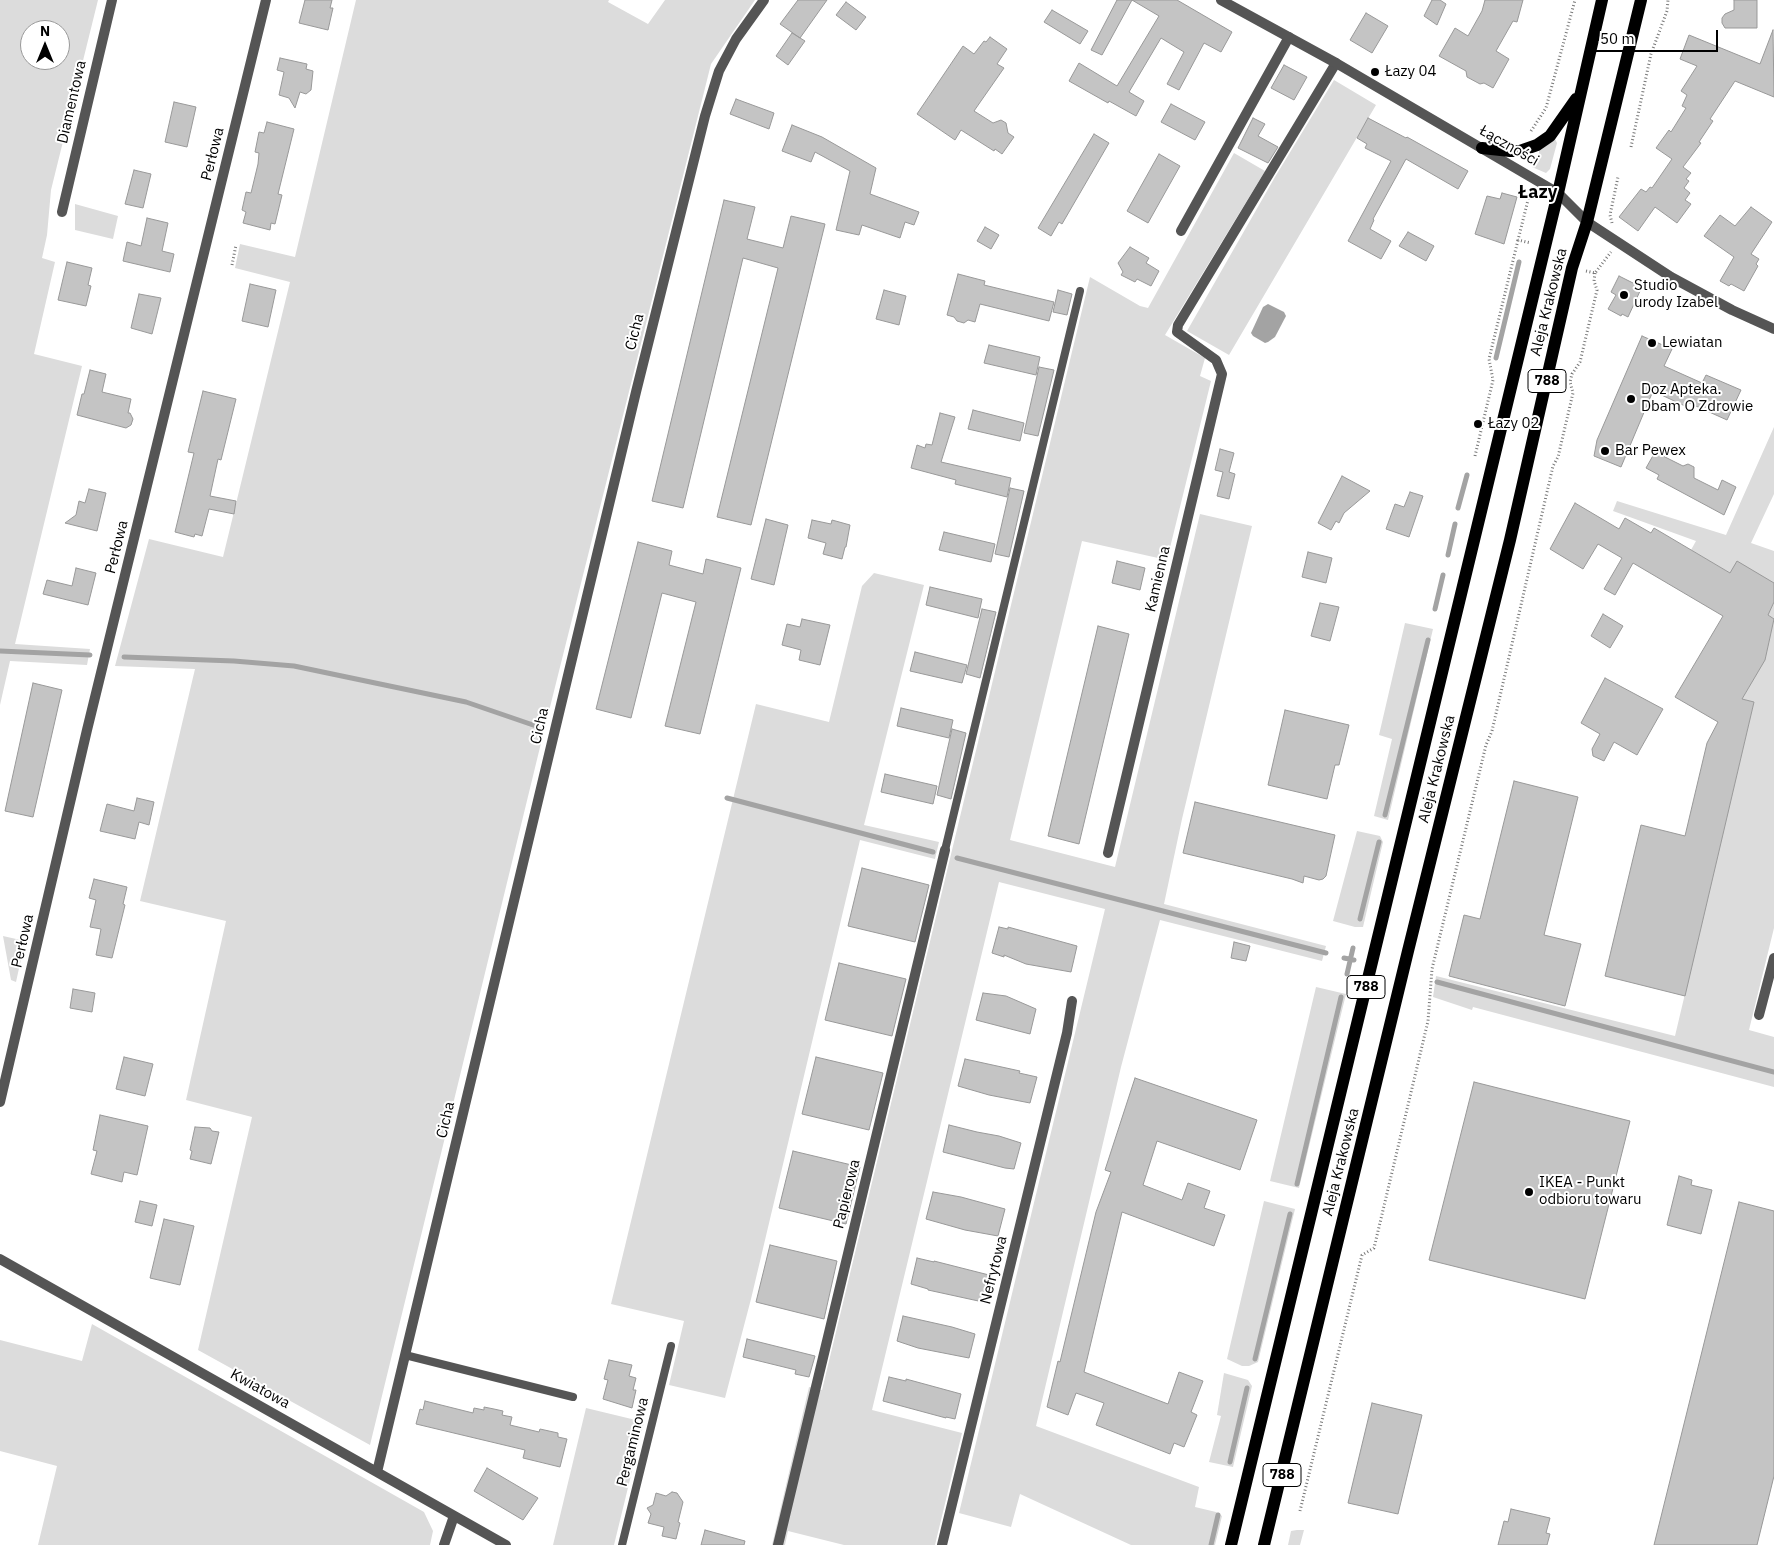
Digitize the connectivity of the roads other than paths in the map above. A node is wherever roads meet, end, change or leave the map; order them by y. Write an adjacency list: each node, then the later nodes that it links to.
1 (112, 0): 12 (street, Diamentowa)
2 (266, 0): 22 (street, Perłowa)
3 (764, 0): 25 (street, Cicha)
4 (1221, 0): 7 (street, Łączności)
5 (1602, 0): 9 (main road, Aleja Krakowska / 788)
6 (1641, 0): 13 (main road, Aleja Krakowska / 788)
7 (1289, 37): 8 (street, Łączności); 14 (street)
8 (1336, 63): 10 (street, Łączności); 18 (street, Kamienna)
9 (1579, 95): 10 (main road); 11 (main road, Aleja Krakowska / 788)
10 (1482, 148): 11 (street, Łączności)
11 (1558, 193): 13 (street, Łączności); 34 (main road, Aleja Krakowska / 788)
12 (62, 212)
13 (1587, 222): 16 (street, Łączności); 35 (main road, Aleja Krakowska / 788)
14 (1181, 231)
15 (1080, 291): 17 (lane)
16 (1774, 329)
17 (945, 850): 32 (street, Papierowa)
18 (1108, 853)
19 (1774, 958): 21 (street)
20 (1072, 1001): 33 (street, Nefrytowa)
21 (1759, 1015)
22 (0, 1102)
23 (0, 1259): 27 (street, Kwiatowa)
24 (671, 1346): 31 (lane, Pergaminowa)
25 (405, 1356): 26 (lane); 27 (street, Cicha)
26 (573, 1398)
27 (377, 1472): 28 (street, Kwiatowa)
28 (454, 1516): 29 (street); 30 (street, Kwiatowa)
29 (444, 1545)
30 (506, 1545)
31 (622, 1545)
32 (778, 1545)
33 (942, 1545)
34 (1231, 1545)
35 (1264, 1545)

